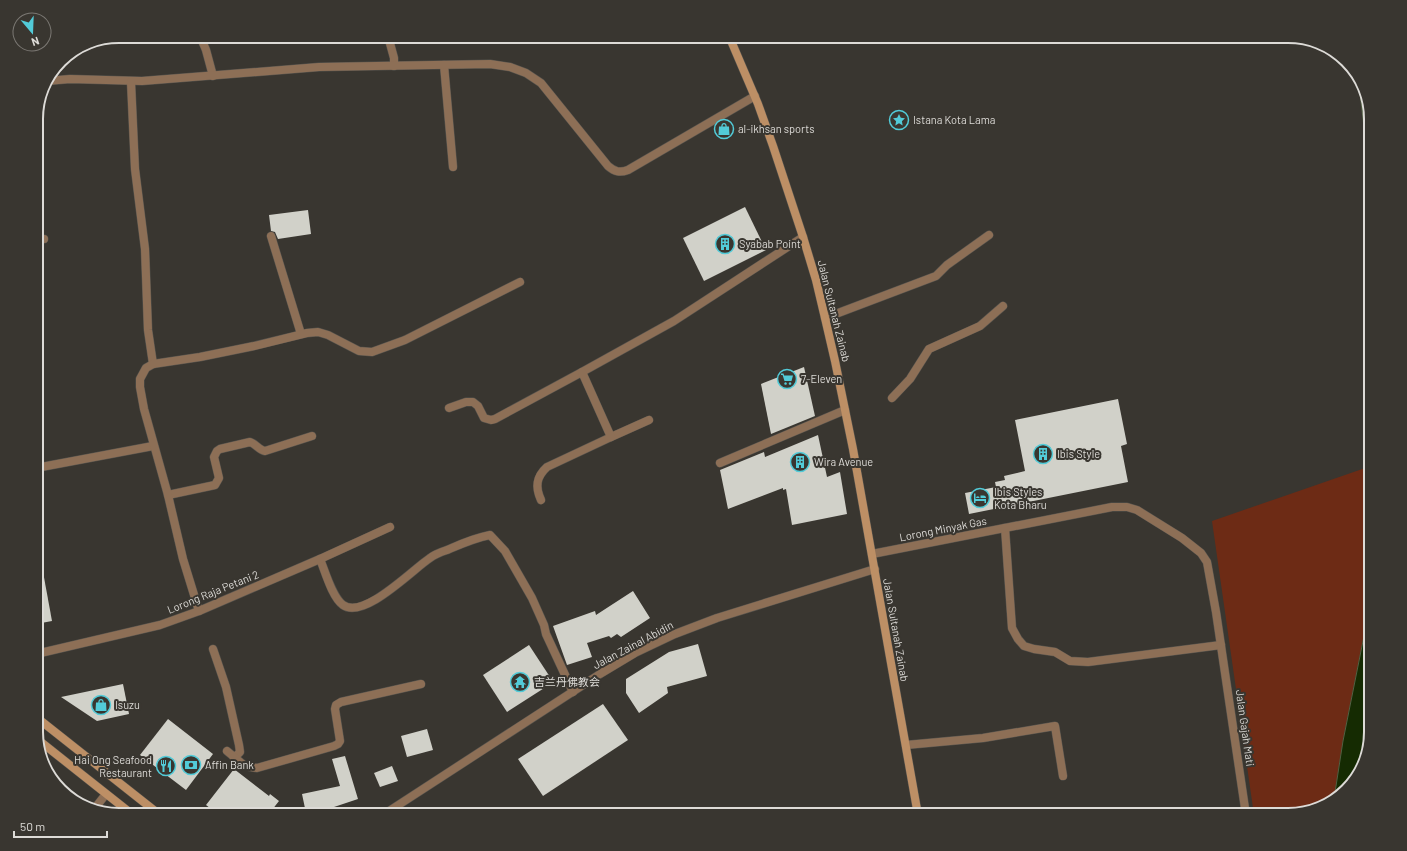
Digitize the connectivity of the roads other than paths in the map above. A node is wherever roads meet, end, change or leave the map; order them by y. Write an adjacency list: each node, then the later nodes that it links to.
1 (203, 43): 6 (street)
2 (390, 43): 5 (street)
3 (732, 43): 9 (main road, Jalan Sultanah Zainab)
4 (444, 65): 5 (street); 9 (street); 10 (street)
5 (394, 66): 6 (street)
6 (212, 76): 8 (street)
7 (53, 80): 8 (street)
8 (131, 82): 18 (street)
9 (754, 96): 13 (main road, Jalan Sultanah Zainab)
10 (453, 167)
11 (989, 235): 16 (street)
12 (271, 236): 17 (street)
13 (803, 237): 16 (main road, Jalan Sultanah Zainab); 19 (street)
14 (520, 282): 17 (street)
15 (1003, 306): 20 (street)
16 (825, 318): 22 (main road, Jalan Sultanah Zainab)
17 (301, 334): 18 (street)
18 (153, 364): 26 (street)
19 (582, 372): 21 (street); 25 (street)
20 (892, 398)
21 (449, 408)
22 (845, 410): 27 (street); 34 (main road, Jalan Sultanah Zainab)
23 (649, 420): 25 (street)
24 (312, 436): 29 (street)
25 (611, 438): 30 (street)
26 (153, 446): 28 (street); 29 (street)
27 (720, 463)
28 (43, 467)
29 (168, 495): 37 (street)
30 (542, 500)
31 (1112, 507): 33 (street, Lorong Minyak Gas); 38 (street, Jalan Gajah Mati)
32 (390, 526): 35 (street, Lorong Raja Petani 2)
33 (1005, 528): 34 (street, Lorong Minyak Gas); 38 (street)
34 (872, 554): 36 (main road, Jalan Sultanah Zainab)
35 (320, 559): 37 (street, Lorong Raja Petani 2); 42 (street)
36 (875, 569): 42 (street, Jalan Zainal Abidin); 45 (main road, Jalan Sultanah Zainab)
37 (200, 611): 40 (street, Lorong Raja Petani 2)
38 (1221, 645): 55 (street, Jalan Gajah Mati)
39 (213, 649): 47 (street)
40 (43, 652)
41 (421, 684): 47 (street)
42 (573, 692): 53 (street, Jalan Zainal Abidin)
43 (43, 723): 52 (main road)
44 (44, 744): 49 (main road)
45 (906, 745): 48 (street); 54 (main road, Jalan Sultanah Zainab)
46 (226, 751): 47 (street)
47 (234, 758)
48 (1063, 776)
49 (106, 794): 50 (street); 51 (main road)
50 (98, 804)
51 (125, 808)
52 (151, 808)
53 (394, 808)
54 (917, 808)
55 (1245, 808)

